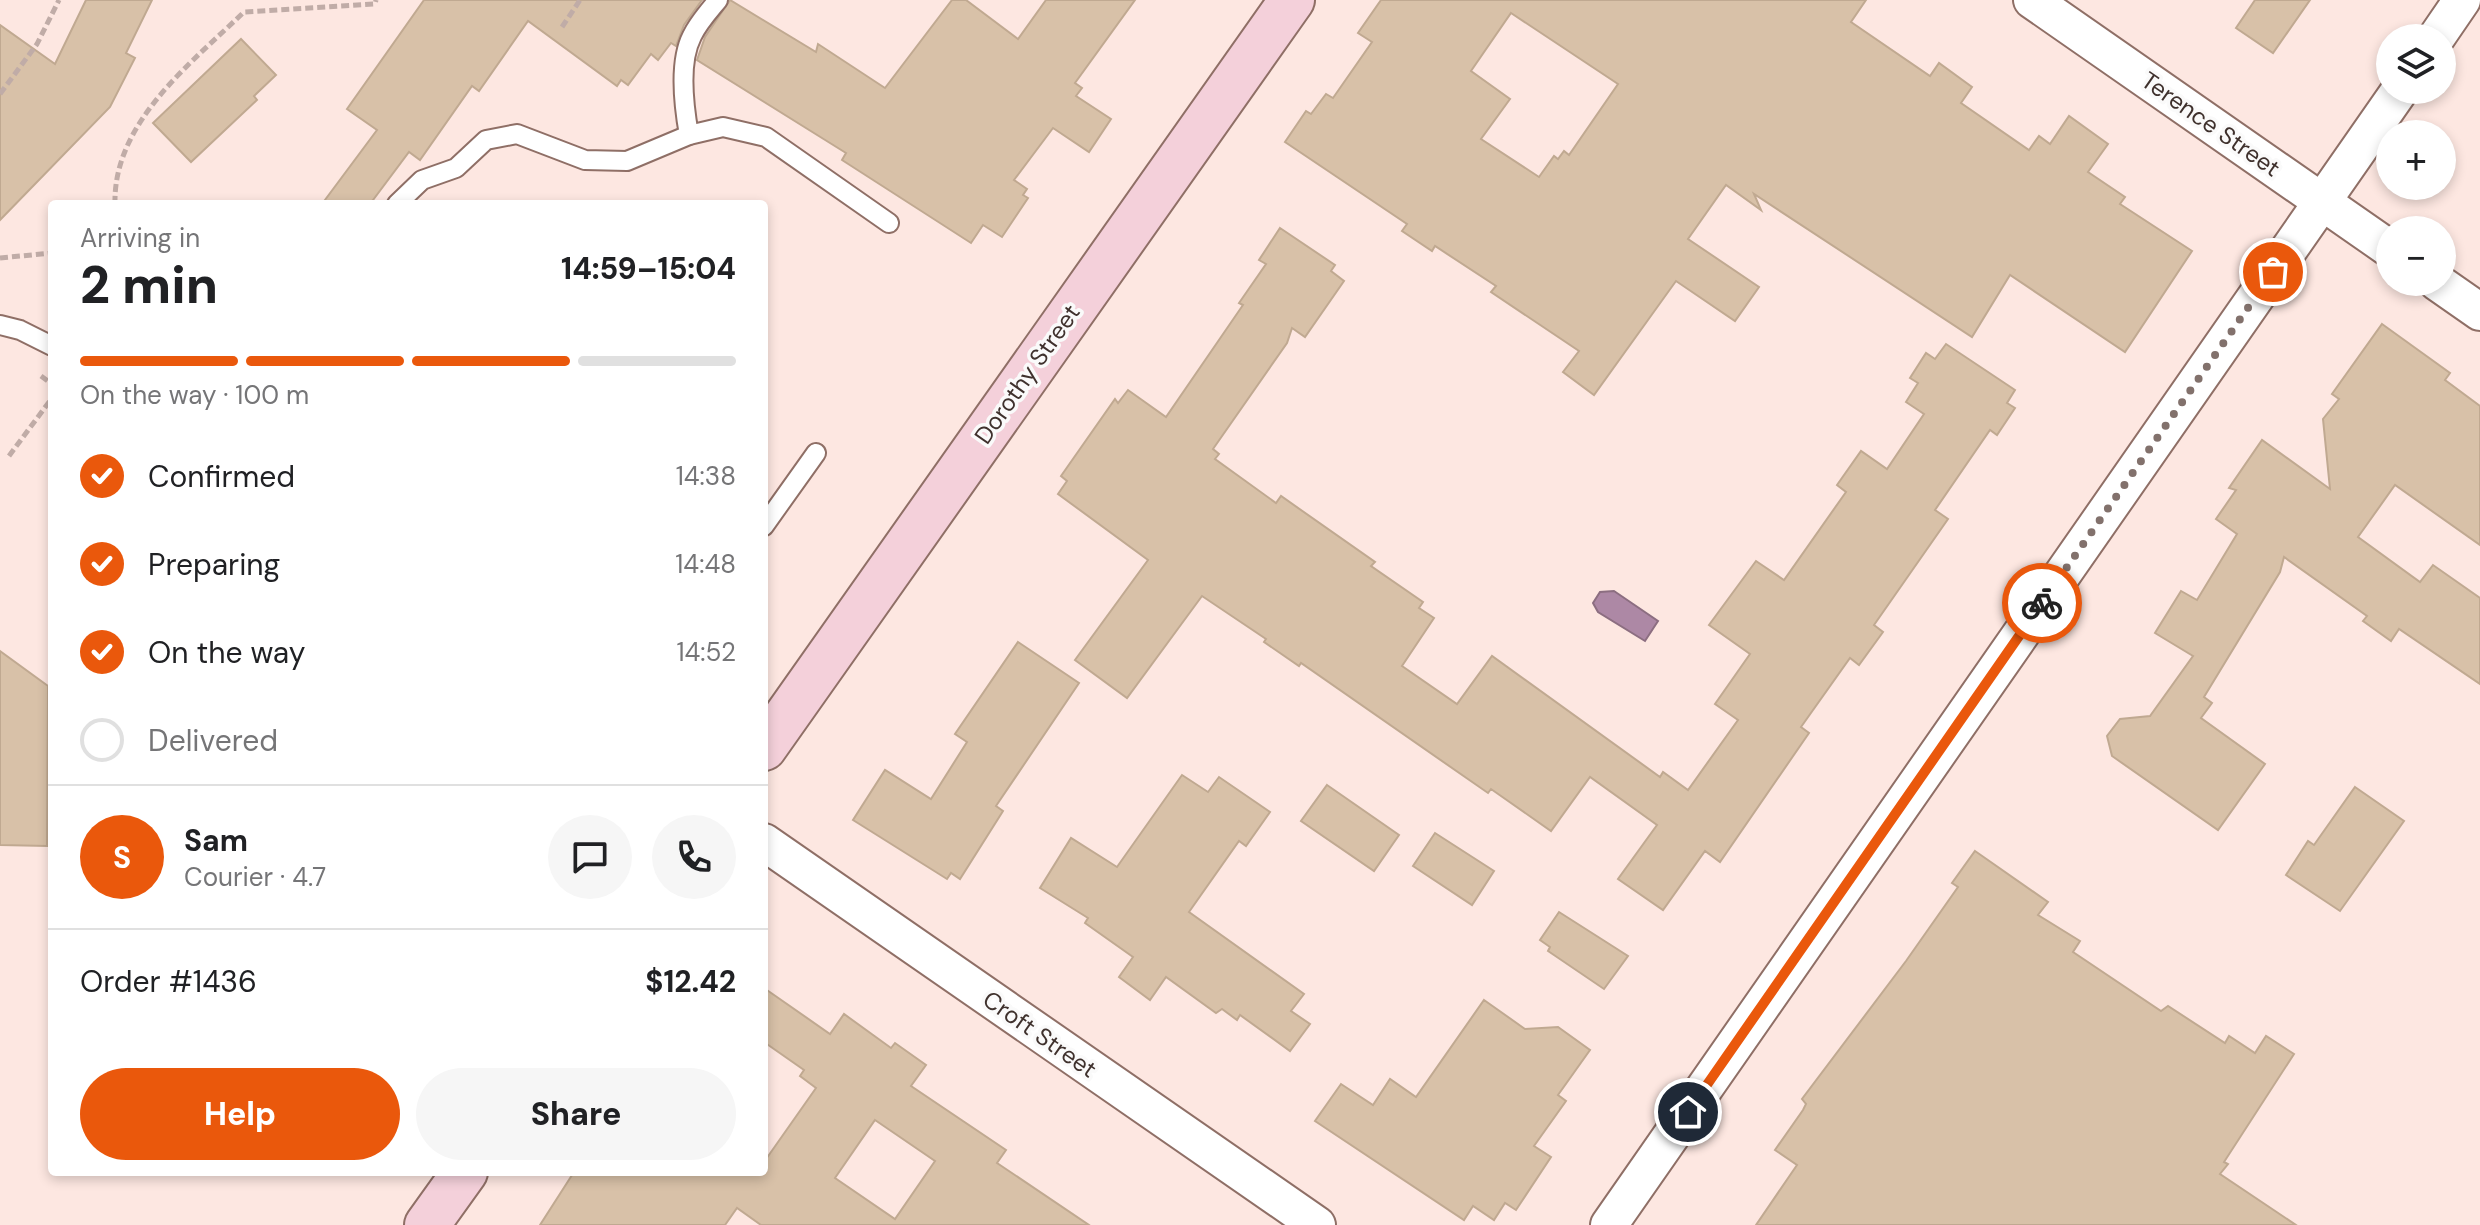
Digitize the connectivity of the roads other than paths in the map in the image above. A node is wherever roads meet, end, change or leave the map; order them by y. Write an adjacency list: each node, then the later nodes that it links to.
1 (718, 0): 7 (lane)
2 (1292, 0): 18 (main road, Dorothy Street)
3 (2032, 0): 9 (street, Terence Street)
4 (2462, 0): 5 (street)
5 (2446, 24)
6 (2390, 104): 9 (street)
7 (689, 135): 8 (lane); 10 (lane)
8 (401, 200)
9 (2322, 202): 11 (street, Terence Street); 23 (street)
10 (889, 223)
11 (2376, 239)
12 (2456, 295): 13 (street)
13 (2480, 312)
14 (0, 325): 15 (lane)
15 (48, 344)
16 (816, 453): 17 (lane)
17 (768, 520)
18 (768, 742)
19 (768, 845): 22 (street, Croft Street)
20 (462, 1176): 21 (main road)
21 (427, 1225)
22 (1317, 1225)
23 (1609, 1225)

